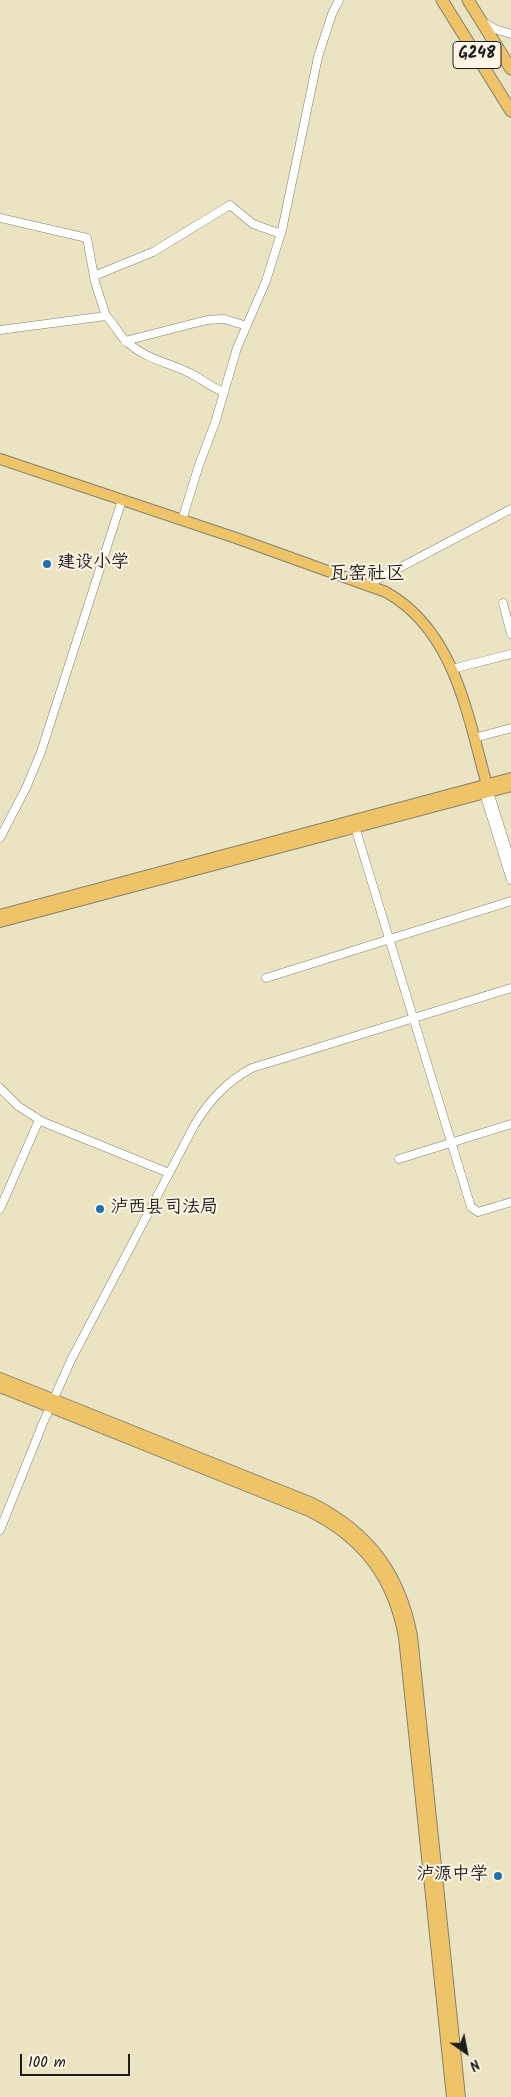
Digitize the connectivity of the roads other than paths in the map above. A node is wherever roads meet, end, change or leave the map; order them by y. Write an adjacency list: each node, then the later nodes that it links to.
1 (338, 0): 9 (street)
2 (442, 0): 7 (highway, G248)
3 (468, 0): 4 (highway, G248)
4 (483, 22): 5 (street); 6 (highway, G248)
5 (511, 34)
6 (511, 69)
7 (511, 111)
8 (0, 218): 10 (street)
9 (281, 234): 10 (street); 12 (street)
10 (94, 276): 11 (street)
11 (106, 316): 13 (street); 14 (street)
12 (247, 326): 14 (street); 15 (street)
13 (0, 330)
14 (125, 341): 15 (street)
15 (224, 392): 20 (street)
16 (0, 459): 18 (main road)
17 (0, 464): 18 (main road)
18 (121, 502): 20 (main road); 30 (main road); 32 (street)
19 (511, 510): 21 (street)
20 (182, 520): 21 (main road)
21 (367, 585): 25 (main road)
22 (503, 602): 23 (street)
23 (511, 634)
24 (511, 654): 25 (street)
25 (452, 669): 27 (main road)
26 (511, 728): 27 (street)
27 (474, 738): 30 (main road)
28 (511, 778): 30 (main road)
29 (511, 786): 30 (main road)
30 (486, 789): 31 (main road); 33 (street); 35 (street); 37 (main road)
31 (355, 828): 38 (main road); 39 (street)
32 (0, 838)
33 (507, 838): 34 (street)
34 (511, 862)
35 (511, 880)
36 (511, 900): 39 (street)
37 (0, 915)
38 (0, 922)
39 (389, 939): 40 (street); 42 (street)
40 (266, 978)
41 (511, 988): 42 (street)
42 (413, 1018): 46 (street); 48 (street)
43 (0, 1088): 44 (street)
44 (39, 1120): 48 (street); 50 (street)
45 (511, 1124): 46 (street)
46 (452, 1144): 47 (street); 49 (street)
47 (399, 1159)
48 (169, 1173): 53 (street)
49 (511, 1202)
50 (0, 1208)
51 (0, 1378): 53 (main road)
52 (0, 1387): 53 (main road)
53 (52, 1403): 54 (street); 55 (main road); 56 (main road)
54 (0, 1530)
55 (452, 2097)
56 (460, 2097)

